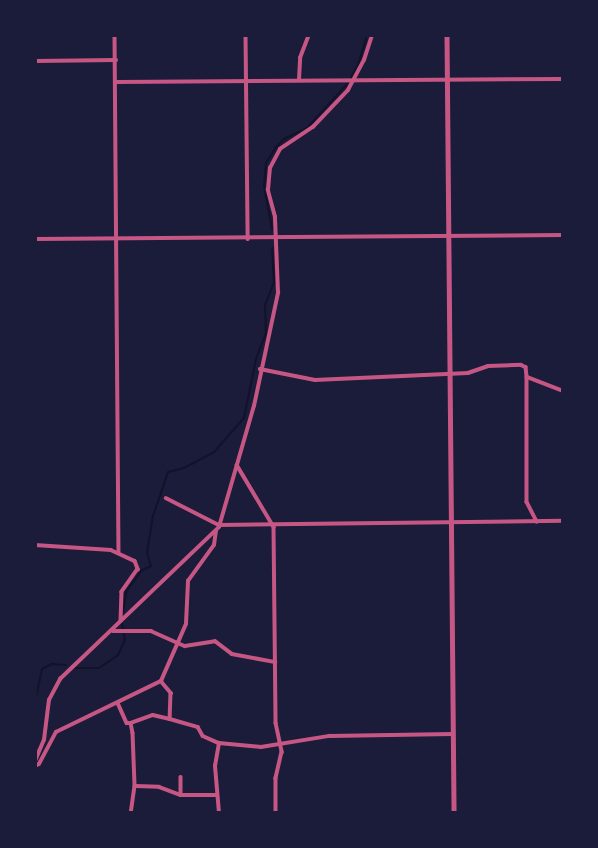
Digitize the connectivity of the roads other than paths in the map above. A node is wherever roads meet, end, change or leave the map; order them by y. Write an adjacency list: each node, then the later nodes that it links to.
1 (116, 35): 6 (street)
2 (246, 35): 9 (street)
3 (309, 35): 10 (street)
4 (372, 35): 11 (street)
5 (447, 35): 12 (street)
6 (116, 60): 7 (street); 13 (street)
7 (35, 61)
8 (563, 79): 12 (street)
9 (247, 81): 10 (street); 13 (street); 19 (street)
10 (299, 81): 11 (street)
11 (354, 81): 12 (street); 16 (street)
12 (447, 81): 15 (street)
13 (116, 82): 18 (street)
14 (563, 235): 15 (street)
15 (448, 236): 16 (street); 21 (street)
16 (276, 238): 19 (street); 20 (street)
17 (35, 239): 18 (street)
18 (117, 239): 19 (street); 33 (street)
19 (248, 239)
20 (260, 369): 21 (street); 24 (street)
21 (449, 372): 22 (street); 26 (street)
22 (527, 377): 23 (street); 27 (street)
23 (563, 391)
24 (237, 465): 29 (street); 30 (street)
25 (166, 498): 30 (street)
26 (451, 522): 27 (street); 29 (street); 42 (street)
27 (537, 522): 28 (street)
28 (563, 522)
29 (273, 523): 30 (street); 37 (street)
30 (219, 525): 31 (street)
31 (216, 531): 34 (street); 36 (street)
32 (35, 545): 33 (street)
33 (119, 553): 34 (street)
34 (121, 621): 35 (street)
35 (111, 631): 36 (street); 45 (street)
36 (177, 644): 37 (street); 38 (street)
37 (275, 662): 44 (street)
38 (161, 681): 39 (street); 40 (street)
39 (118, 704): 41 (street); 45 (street)
40 (170, 719): 41 (street); 43 (street)
41 (131, 723): 47 (street)
42 (453, 734): 44 (street); 53 (street)
43 (219, 743): 44 (street); 49 (street)
44 (282, 743): 52 (street)
45 (35, 763)
46 (181, 777): 48 (street)
47 (135, 786): 48 (street); 50 (street)
48 (181, 795): 49 (street)
49 (217, 795): 51 (street)
50 (131, 813)
51 (219, 813)
52 (276, 813)
53 (454, 813)

